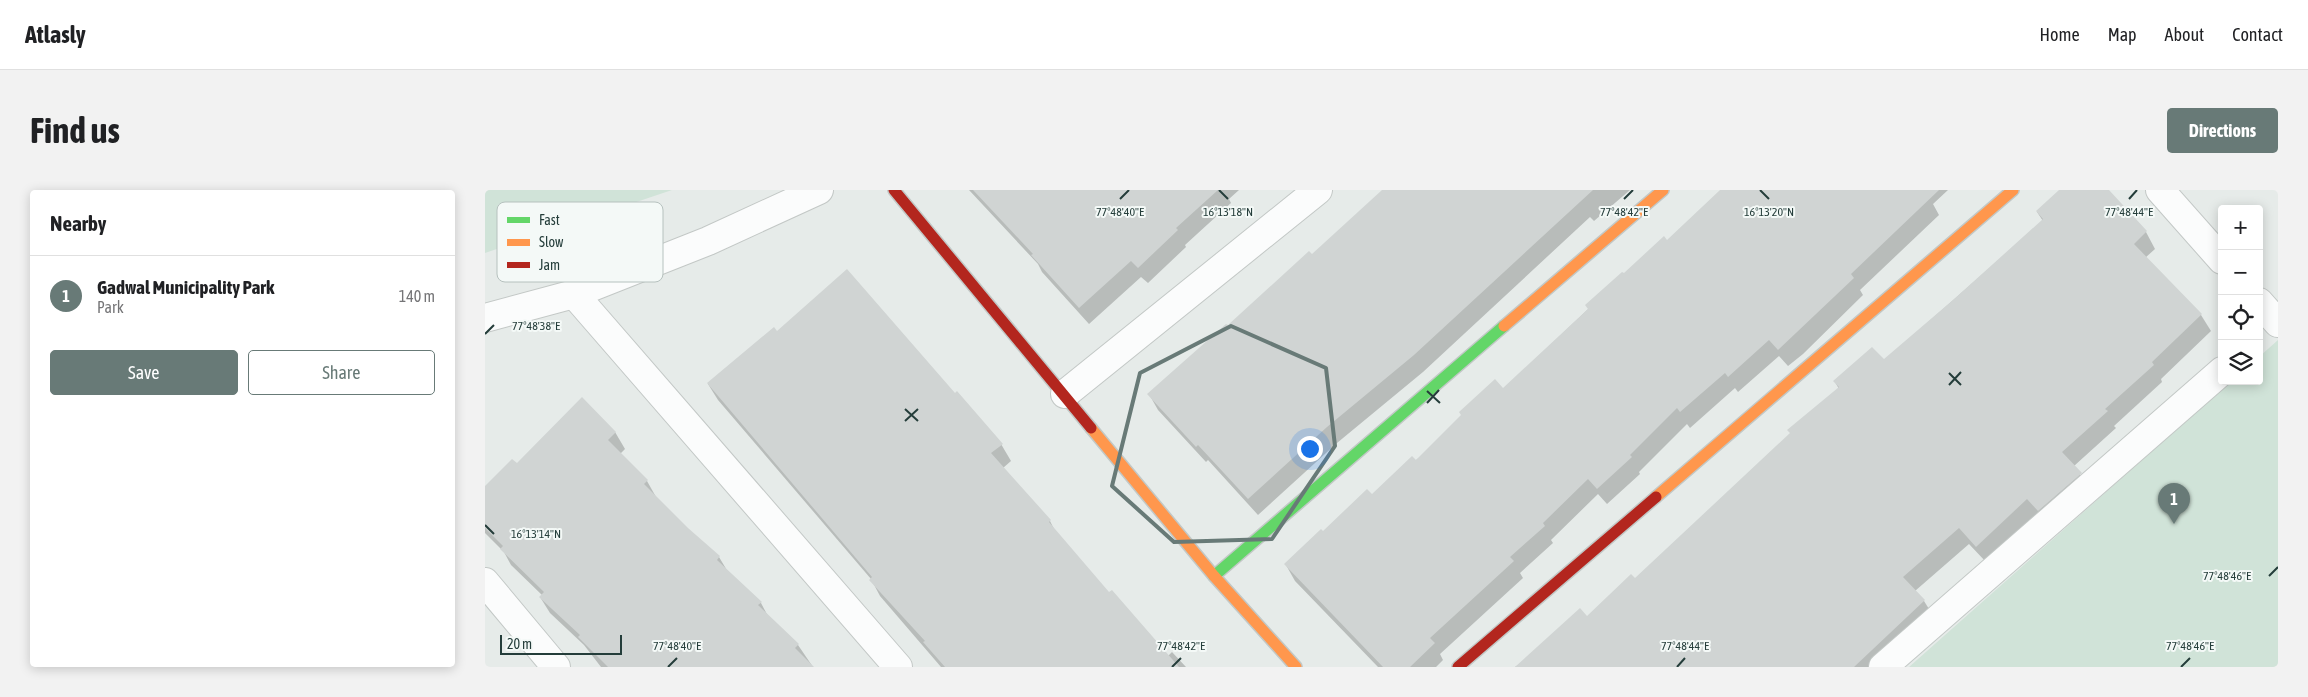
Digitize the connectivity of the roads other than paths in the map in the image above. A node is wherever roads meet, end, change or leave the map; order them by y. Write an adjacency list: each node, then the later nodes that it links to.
1 (819, 190): 8 (street)
2 (894, 190): 15 (street)
3 (1318, 190): 15 (street)
4 (1663, 190): 16 (street)
5 (2013, 190): 21 (street)
6 (2160, 190): 7 (street)
7 (2218, 255)
8 (663, 259)
9 (604, 282): 10 (street)
10 (574, 294): 12 (street); 19 (street)
11 (2263, 309): 13 (street)
12 (485, 318)
13 (2273, 326)
14 (2218, 374): 22 (street)
15 (1065, 394): 16 (street)
16 (1214, 576): 20 (street)
17 (485, 582): 18 (street)
18 (556, 667)
19 (898, 667)
20 (1296, 667)
21 (1458, 667)
22 (1883, 667)

